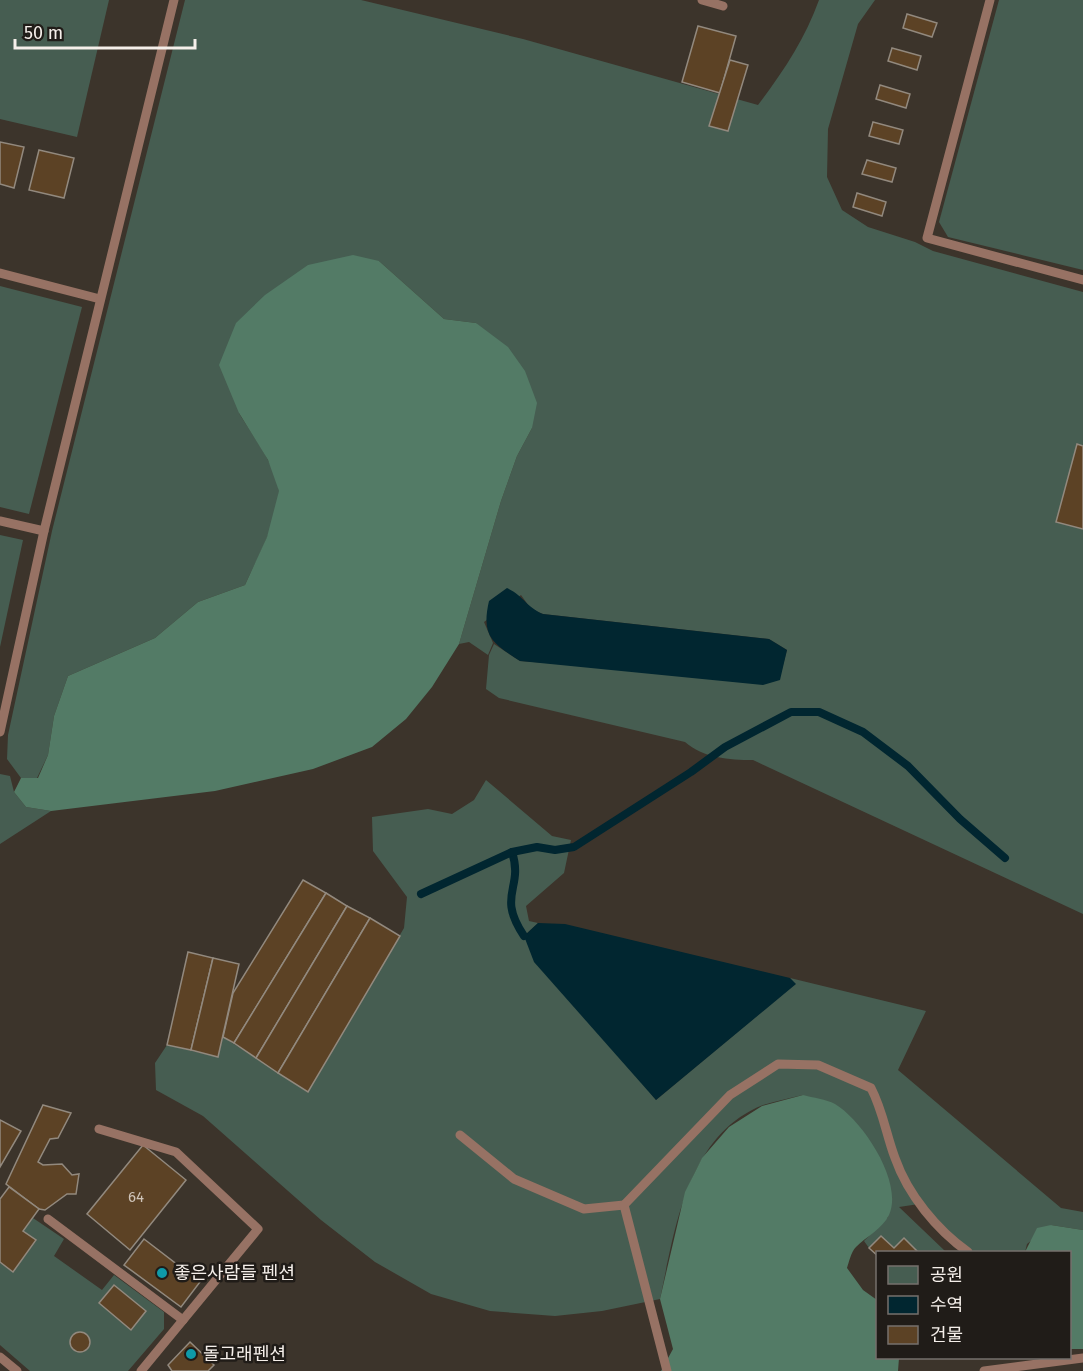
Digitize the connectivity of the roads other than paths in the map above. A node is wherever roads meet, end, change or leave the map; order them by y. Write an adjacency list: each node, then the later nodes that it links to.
1 (174, 0): 7 (lane)
2 (702, 0): 4 (lane)
3 (990, 0): 6 (lane)
4 (723, 6)
5 (0, 273): 7 (lane)
6 (1083, 280)
7 (100, 298): 9 (lane)
8 (0, 521): 9 (lane)
9 (44, 531): 10 (lane)
10 (0, 732)
11 (99, 1129): 16 (lane)
12 (460, 1135): 13 (lane)
13 (624, 1205): 15 (lane); 22 (lane)
14 (48, 1219): 16 (lane)
15 (967, 1251)
16 (183, 1320): 21 (lane)
17 (0, 1357): 20 (lane)
18 (1063, 1359): 19 (lane)
19 (1022, 1361): 23 (lane)
20 (17, 1371)
21 (141, 1371)
22 (667, 1371)
23 (984, 1371)

